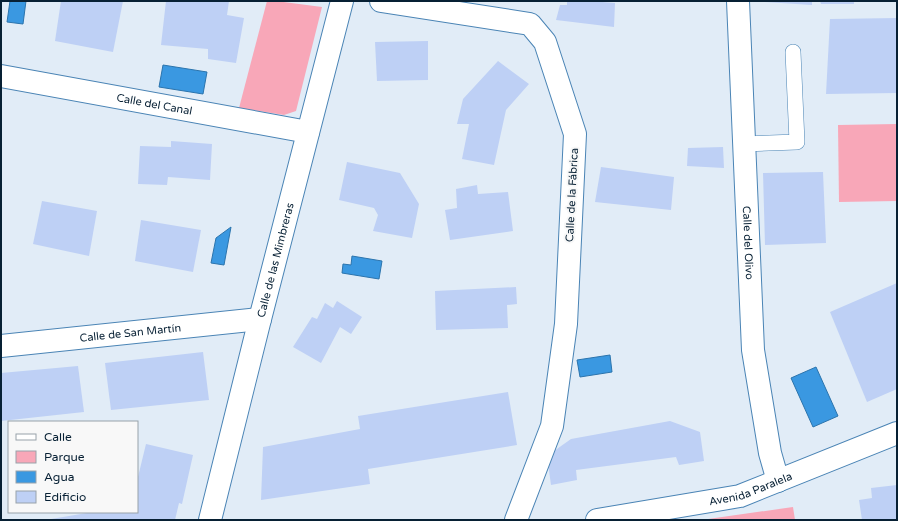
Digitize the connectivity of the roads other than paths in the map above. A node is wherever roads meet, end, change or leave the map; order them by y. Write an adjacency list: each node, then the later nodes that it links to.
1 (342, 1): 6 (street, Calle de las Mimbreras)
2 (381, 1): 13 (street, Calle de la Fábrica)
3 (738, 1): 7 (street, Calle del Olivo)
4 (793, 52): 7 (lane)
5 (1, 76): 6 (street, Calle del Canal)
6 (308, 132): 8 (street, Calle de las Mimbreras)
7 (743, 144): 11 (street, Calle del Olivo)
8 (260, 319): 9 (street, Calle de San Martín); 12 (street, Calle de las Mimbreras)
9 (1, 346)
10 (897, 433): 11 (street, Avenida Paralela)
11 (778, 481): 14 (street, Avenida Paralela)
12 (210, 520)
13 (516, 520)
14 (597, 520)

